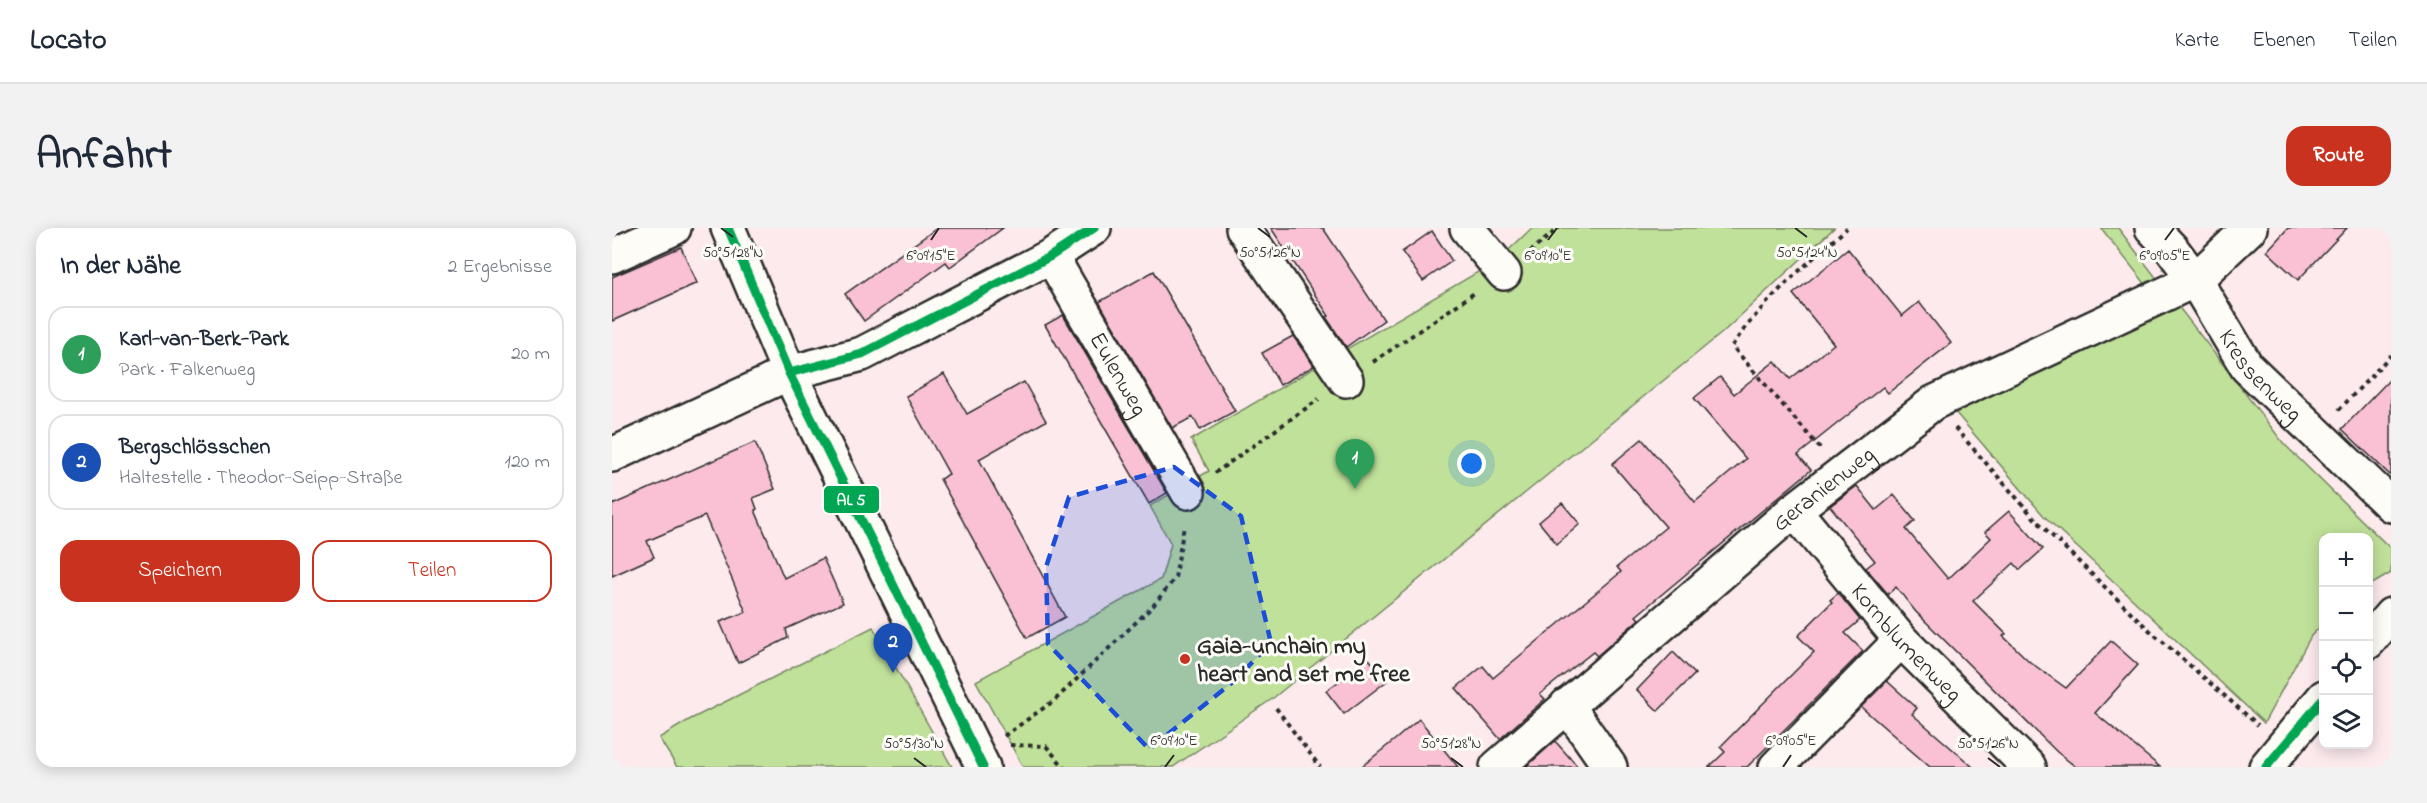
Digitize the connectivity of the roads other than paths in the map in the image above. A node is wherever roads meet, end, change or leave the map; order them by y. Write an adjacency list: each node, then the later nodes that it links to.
1 (674, 228): 8 (street)
2 (728, 228): 12 (street)
3 (1094, 228): 9 (street)
4 (1243, 228): 13 (street)
5 (1467, 228): 10 (street)
6 (2152, 228): 11 (street, Kressenweg)
7 (2250, 228): 11 (street, Geranienweg)
8 (612, 256)
9 (1051, 256): 12 (street); 15 (street, Eulenweg)
10 (1504, 273)
11 (2195, 280): 16 (street, Kressenweg); 17 (street, Geranienweg)
12 (789, 373): 14 (street); 23 (street)
13 (1346, 380)
14 (612, 455)
15 (1188, 492)
16 (2391, 505)
17 (1794, 510): 19 (street, Kornblumenweg); 22 (street, Geranienweg)
18 (2391, 615): 20 (street)
19 (1901, 639): 25 (street, Kornblumenweg); 28 (street)
20 (2369, 641)
21 (2319, 703): 24 (street)
22 (1567, 705): 26 (street, Geranienweg); 27 (street)
23 (982, 755)
24 (2275, 757)
25 (2026, 766)
26 (1497, 767)
27 (1610, 767)
28 (1776, 767)

